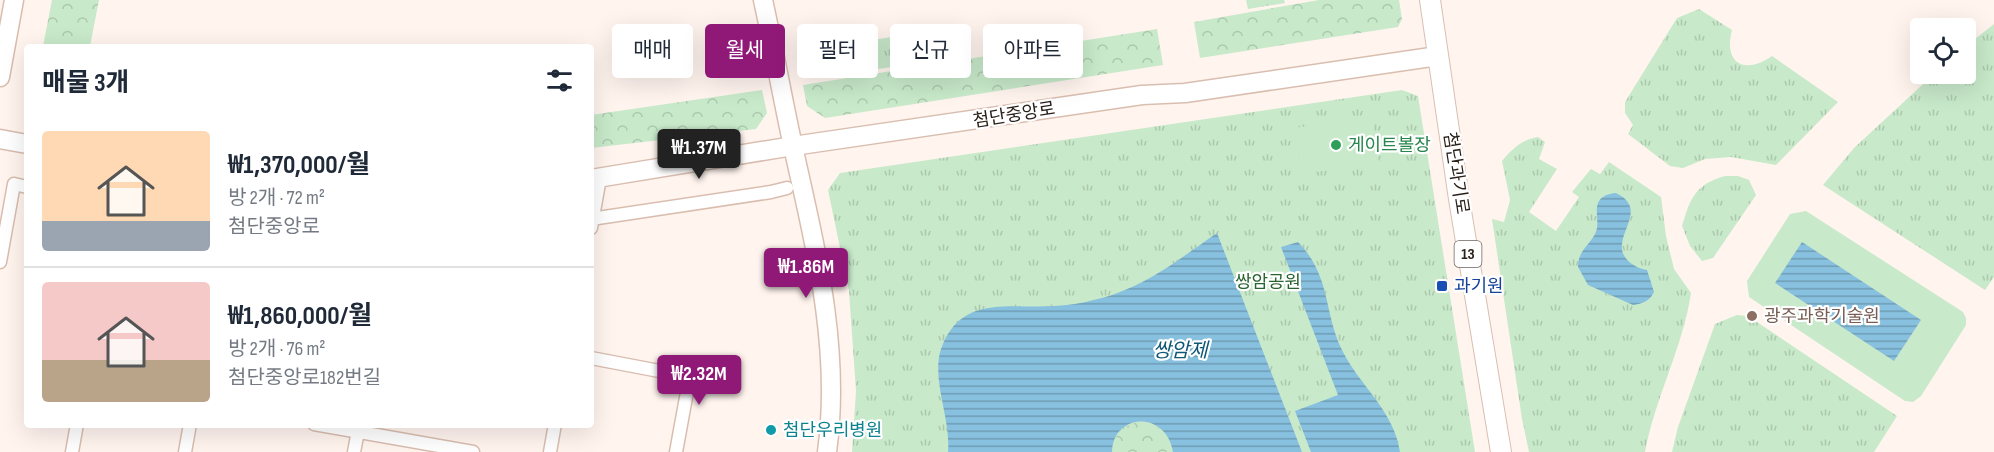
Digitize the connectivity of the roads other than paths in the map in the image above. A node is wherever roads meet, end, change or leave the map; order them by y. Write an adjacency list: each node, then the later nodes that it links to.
1 (763, 0): 9 (street)
2 (1430, 0): 5 (main road, 첨단과기로 / 13)
3 (14, 3): 4 (street); 6 (street)
4 (0, 25)
5 (1438, 56): 9 (street, 첨단중앙로); 28 (main road, 첨단과기로 / 13)
6 (0, 77)
7 (0, 139): 8 (street)
8 (24, 143)
9 (793, 146): 10 (street, 첨단중앙로); 27 (street)
10 (596, 178): 13 (street)
11 (24, 186): 15 (street)
12 (787, 188): 14 (street)
13 (594, 200)
14 (594, 222)
15 (0, 262)
16 (594, 359): 26 (street)
17 (76, 428): 21 (street)
18 (189, 428): 22 (street)
19 (359, 428): 23 (street); 24 (street)
20 (554, 428): 25 (street)
21 (72, 452)
22 (185, 452)
23 (354, 452)
24 (473, 452)
25 (550, 452)
26 (676, 452)
27 (827, 452)
28 (1501, 452)

